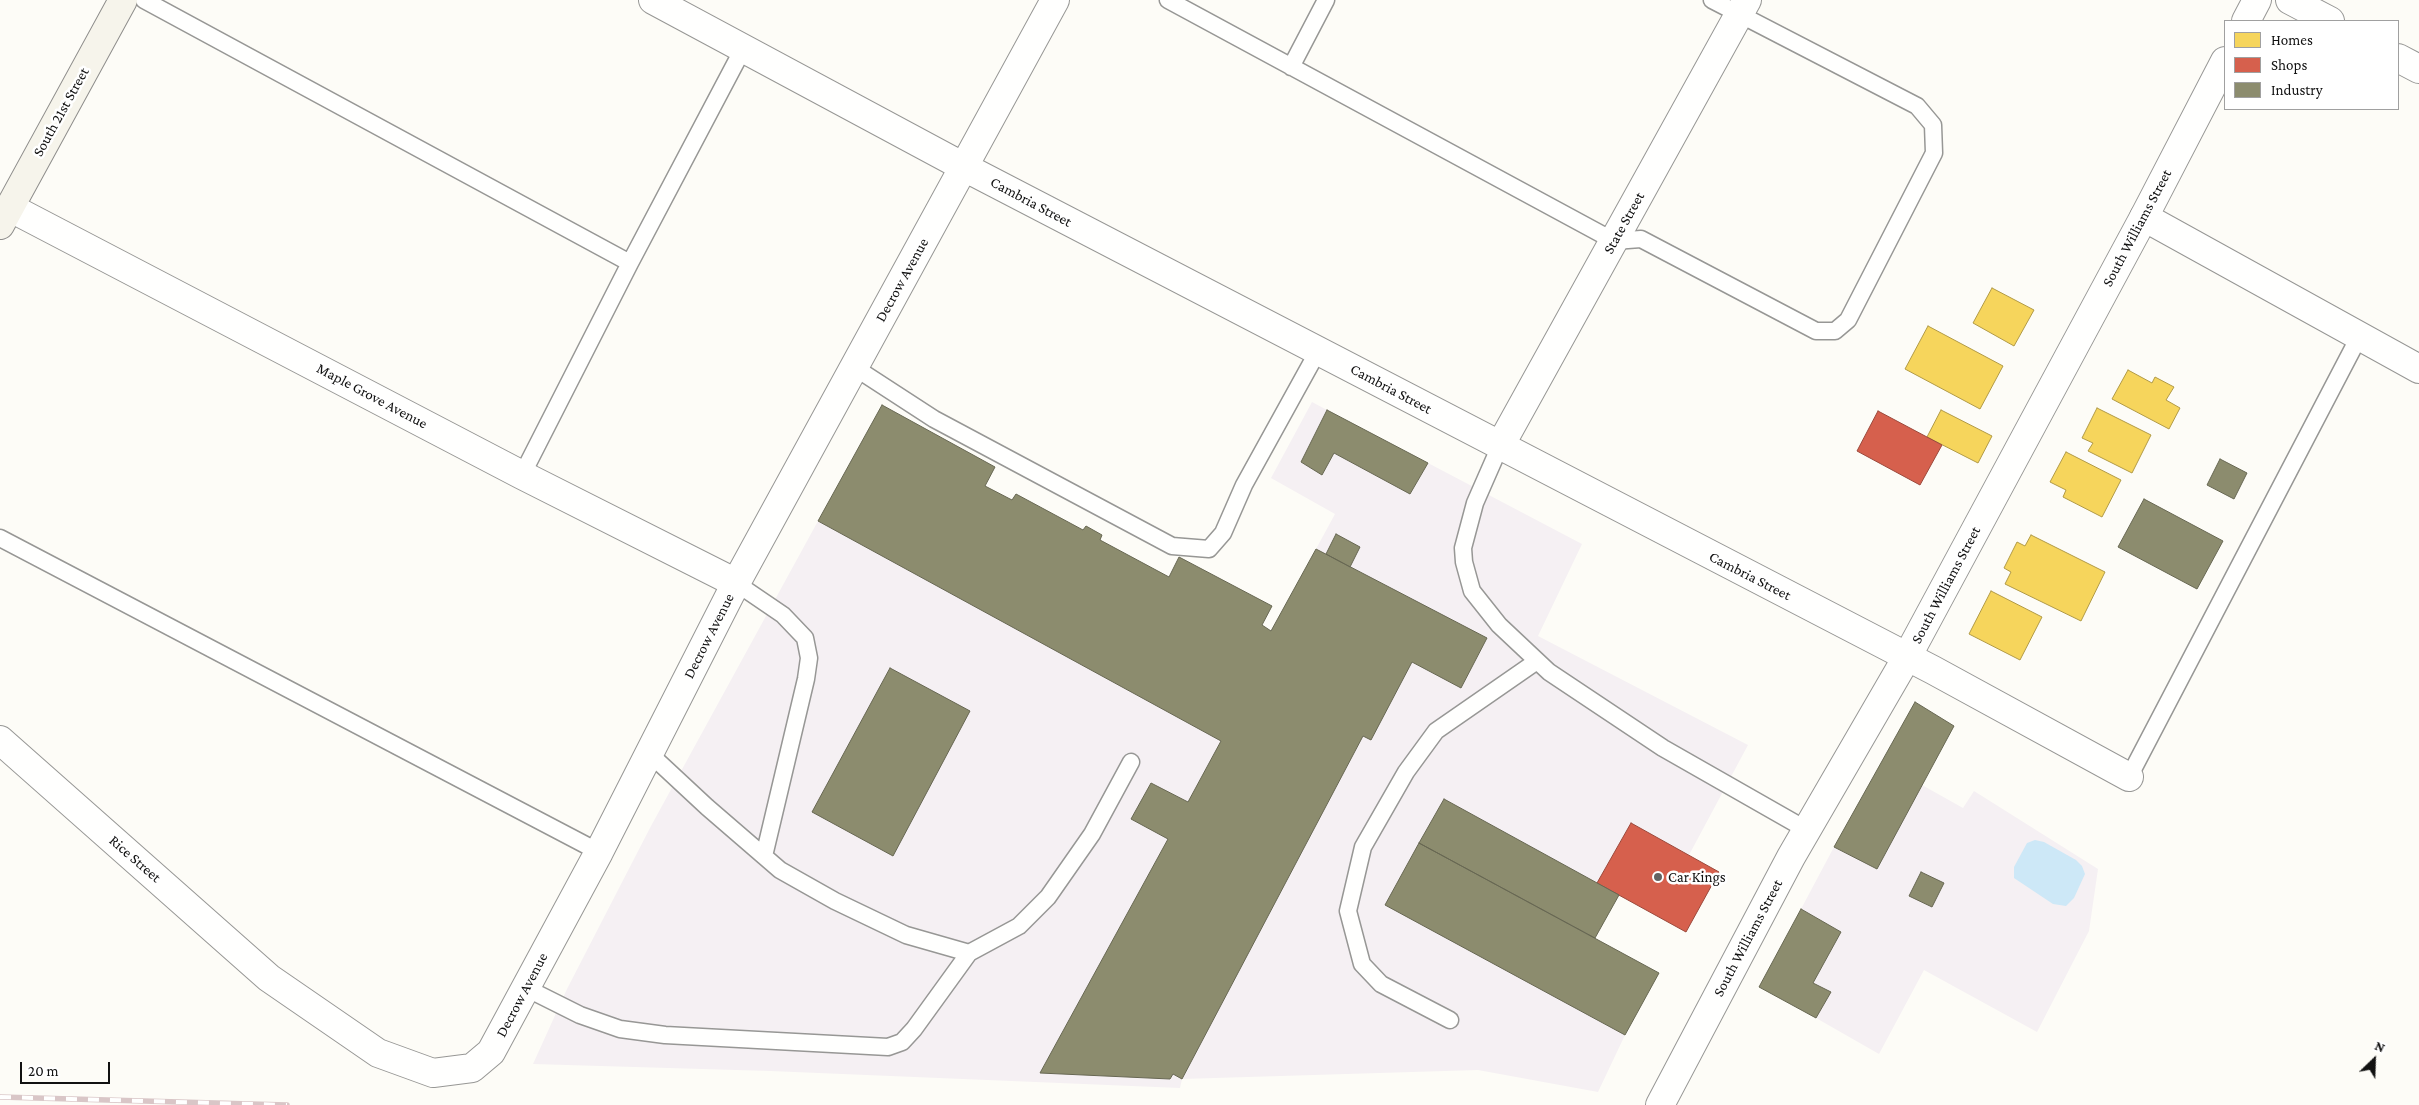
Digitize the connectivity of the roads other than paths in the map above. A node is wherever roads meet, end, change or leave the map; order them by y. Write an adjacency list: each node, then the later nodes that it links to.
1 (123, 0): 19 (main road, South 21st Street)
2 (144, 0): 22 (lane)
3 (653, 0): 13 (street, Cambria Street)
4 (1055, 0): 18 (street, Decrow Avenue)
5 (1168, 0): 16 (lane)
6 (1326, 0): 16 (lane)
7 (1712, 0): 10 (lane)
8 (2257, 0): 11 (street)
9 (2290, 0): 12 (street)
10 (1743, 8): 21 (street, State Street); 21 (lane)
11 (2247, 20)
12 (2328, 20)
13 (744, 48): 18 (street, Cambria Street); 22 (lane)
14 (2399, 59): 17 (street)
15 (2224, 63): 20 (street, South Williams Street)
16 (1291, 67): 21 (lane)
17 (2419, 69)
18 (964, 167): 24 (street, Cambria Street); 25 (street, Decrow Avenue)
19 (5, 216): 28 (street, Maple Grove Avenue)
20 (2144, 217): 23 (street); 31 (street, South Williams Street)
21 (1614, 241): 27 (street, State Street)
22 (630, 263): 28 (lane)
23 (2360, 335): 26 (street); 36 (lane)
24 (1318, 351): 25 (lane); 27 (street, Cambria Street)
25 (854, 367): 30 (street, Decrow Avenue)
26 (2419, 369)
27 (1500, 446): 31 (street, Cambria Street); 32 (lane)
28 (522, 475): 30 (street, Maple Grove Avenue)
29 (0, 538): 38 (lane)
30 (736, 583): 34 (street, Decrow Avenue); 39 (lane)
31 (1906, 657): 36 (street, Cambria Street); 37 (street, South Williams Street)
32 (1537, 661): 37 (lane); 43 (lane)
33 (0, 740): 41 (street, Rice Street)
34 (650, 754): 38 (street, Decrow Avenue); 39 (lane)
35 (1131, 762): 40 (lane)
36 (2129, 777)
37 (1807, 830): 44 (street, South Williams Street)
38 (599, 852): 42 (street, Decrow Avenue)
39 (764, 856): 40 (lane)
40 (970, 953): 42 (lane)
41 (269, 978): 42 (street, Decrow Avenue)
42 (526, 988)
43 (1450, 1020)
44 (1660, 1105)

